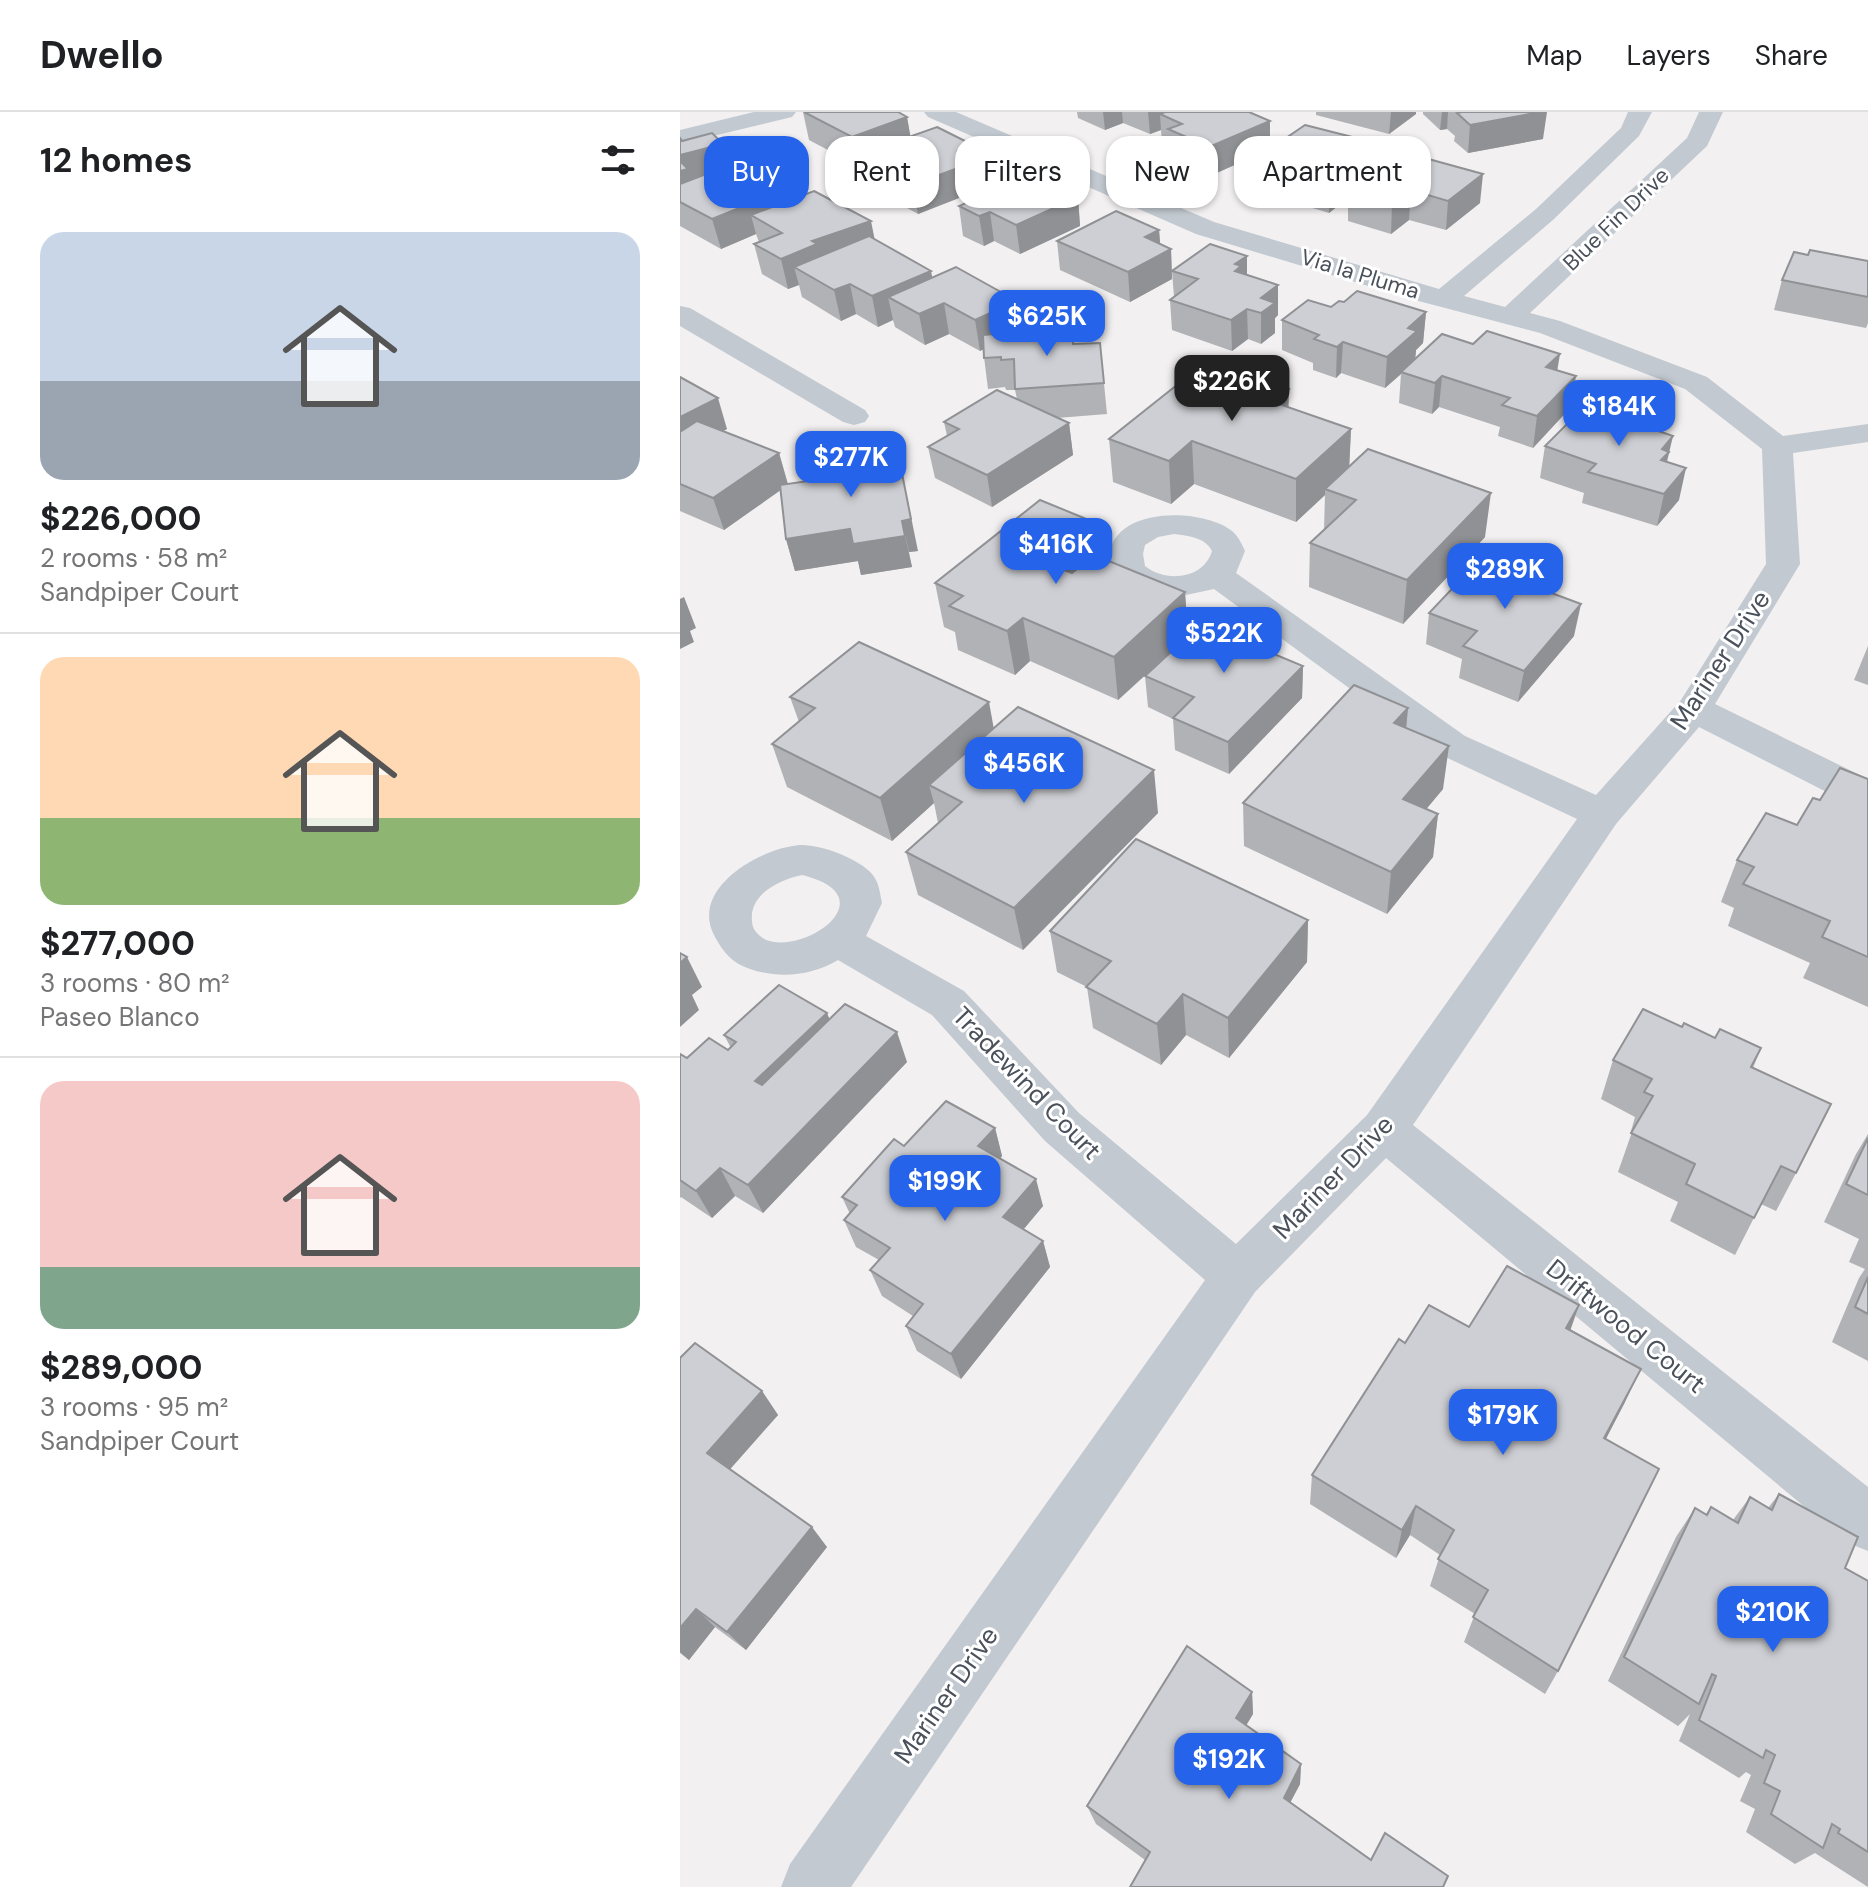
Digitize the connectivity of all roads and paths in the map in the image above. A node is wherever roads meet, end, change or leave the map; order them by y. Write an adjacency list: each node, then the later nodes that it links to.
1 (784, 112): 5 (street)
2 (936, 112): 6 (street, Via la Pluma)
3 (1640, 112): 6 (street)
4 (1711, 112): 8 (street, Blue Fin Drive)
5 (680, 137)
6 (1444, 299): 8 (street, Via la Pluma)
7 (680, 314): 9 (street)
8 (1510, 317): 11 (street, Via la Pluma)
9 (854, 416)
10 (1868, 433): 11 (street)
11 (1777, 446): 13 (street, Mariner Drive)
12 (1217, 575): 15 (street)
13 (1694, 709): 14 (street); 15 (street, Mariner Drive)
14 (1868, 796)
15 (1602, 814): 17 (street, Mariner Drive)
16 (839, 941): 18 (street, Tradewind Court)
17 (1384, 1129): 18 (street, Mariner Drive); 19 (street, Driftwood Court)
18 (1237, 1276): 20 (street, Mariner Drive)
19 (1868, 1523)
20 (813, 1887)

